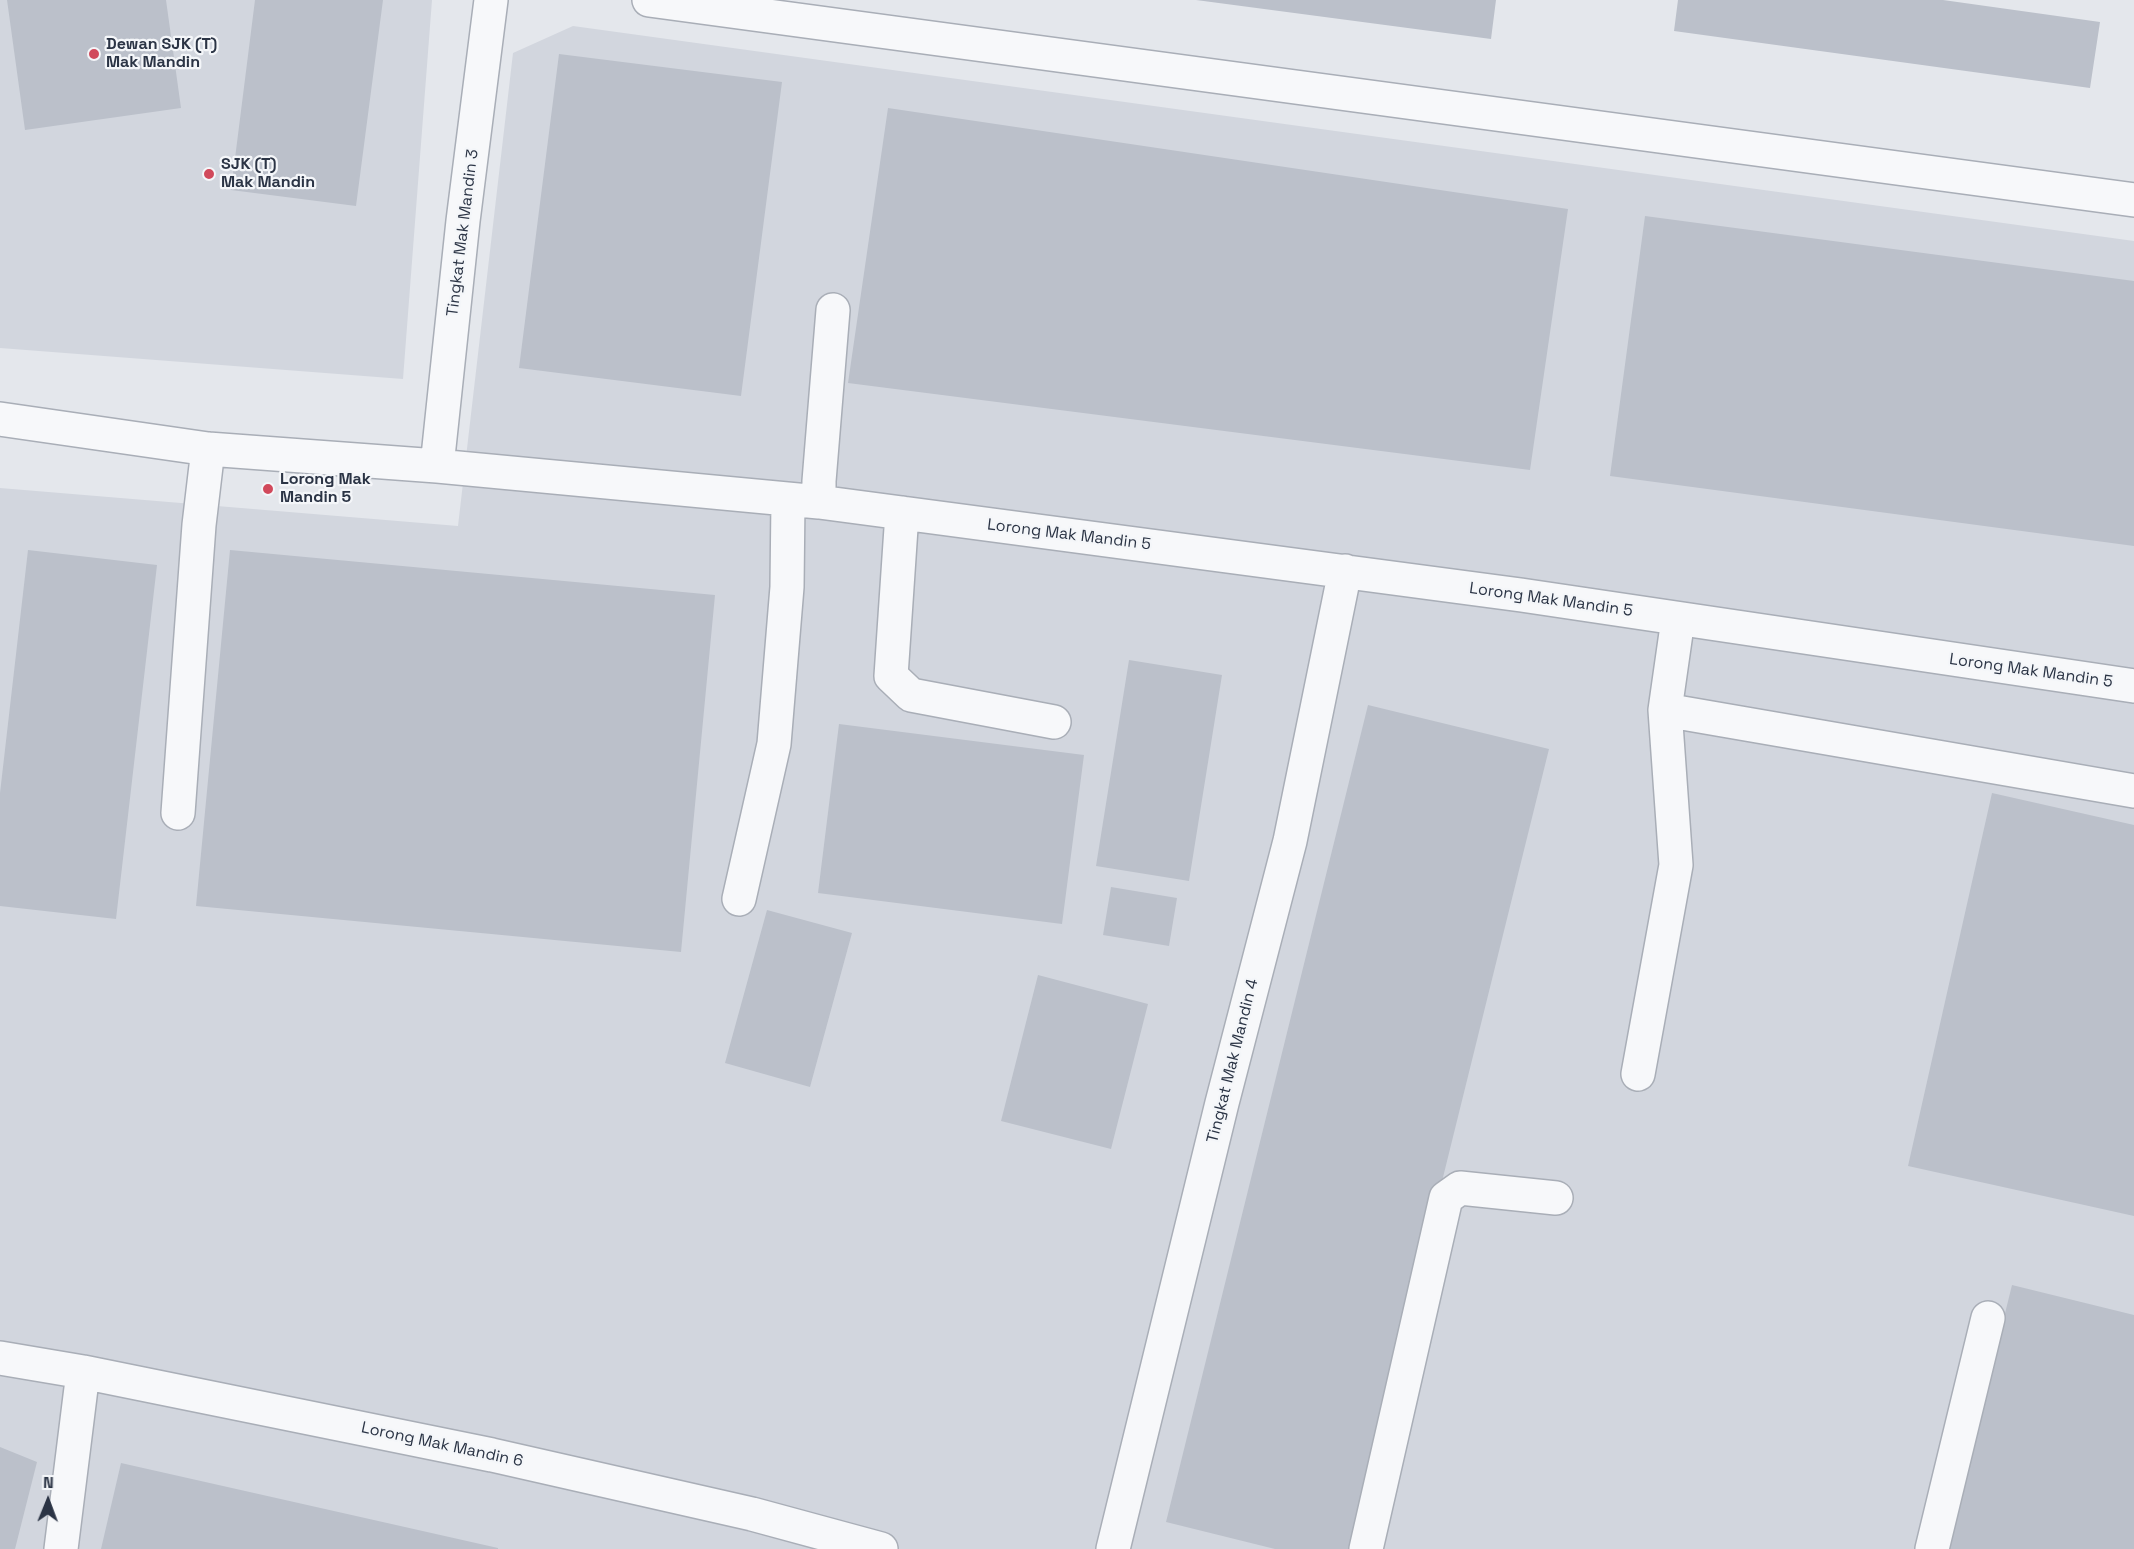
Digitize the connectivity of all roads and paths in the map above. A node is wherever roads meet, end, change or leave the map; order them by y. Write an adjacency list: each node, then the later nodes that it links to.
1 (491, 0): 7 (street, Tingkat Mak Mandin 3)
2 (649, 0): 3 (street)
3 (2134, 200)
4 (833, 310): 8 (street)
5 (0, 419): 6 (street, Lorong Mak Mandin 5)
6 (208, 449): 7 (street, Lorong Mak Mandin 5); 16 (street)
7 (437, 466): 8 (street, Lorong Mak Mandin 5)
8 (804, 501): 9 (street, Lorong Mak Mandin 5); 17 (street)
9 (902, 513): 10 (street, Lorong Mak Mandin 5); 14 (street)
10 (1345, 571): 11 (street, Lorong Mak Mandin 5); 25 (street, Tingkat Mak Mandin 4)
11 (1678, 619): 12 (street, Lorong Mak Mandin 5); 13 (street)
12 (2134, 686)
13 (1665, 710): 15 (street); 18 (street)
14 (1054, 722)
15 (2134, 791)
16 (178, 813)
17 (739, 899)
18 (1638, 1074)
19 (1556, 1198): 26 (street)
20 (1988, 1318): 27 (street)
21 (0, 1358): 22 (street, Lorong Mak Mandin 6)
22 (83, 1372): 23 (street); 24 (street, Lorong Mak Mandin 6)
23 (61, 1549)
24 (881, 1549)
25 (1113, 1549)
26 (1366, 1549)
27 (1932, 1549)

